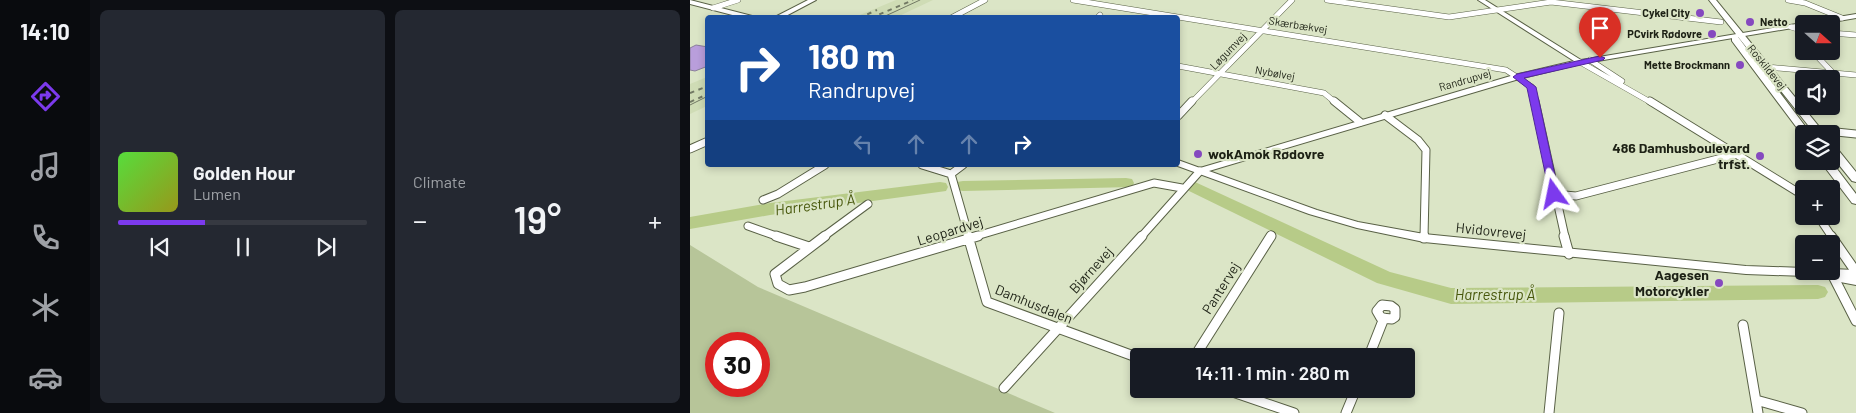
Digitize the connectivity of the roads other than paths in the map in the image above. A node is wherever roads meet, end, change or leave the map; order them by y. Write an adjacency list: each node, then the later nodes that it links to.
1 (738, 0): 15 (street)
2 (813, 0): 14 (street)
3 (985, 0): 23 (street)
4 (1073, 0): 24 (street, Skærbækvej)
5 (1292, 0): 30 (street, Løgumvej)
6 (1326, 0): 17 (street)
7 (1481, 0): 17 (street)
8 (1491, 0): 16 (street)
9 (1704, 0): 28 (main road, Roskildevej)
10 (1712, 0): 33 (main road, Roskildevej)
11 (1788, 0): 27 (street)
12 (690, 2): 15 (street)
13 (1579, 3): 16 (street); 28 (street)
14 (806, 4): 21 (street); 22 (street)
15 (714, 8): 18 (street)
16 (1506, 9): 17 (street); 34 (street)
17 (1497, 10): 36 (street)
18 (722, 11): 19 (street); 20 (street)
19 (730, 15)
20 (740, 15)
21 (776, 15)
22 (782, 15)
23 (958, 15)
24 (1168, 15)
25 (1856, 16): 27 (street)
26 (1180, 17): 30 (street, Skærbækvej)
27 (1842, 18)
28 (1721, 22): 33 (main road, Roskildevej)
29 (1795, 28): 33 (street, Randrupvej)
30 (1262, 30): 41 (street, Løgumvej); 44 (street, Skærbækvej)
31 (1840, 34): 32 (street)
32 (1856, 35)
33 (1738, 36): 34 (street, Randrupvej); 38 (main road, Roskildevej); 49 (main road, Roskildevej)
34 (1590, 60): 36 (street, Randrupvej); 45 (street)
35 (1821, 60): 40 (street)
36 (1580, 62): 44 (street, Randrupvej); 45 (street)
37 (1180, 66): 41 (street, Nybølvej)
38 (1767, 67): 39 (street); 50 (main road, Roskildevej)
39 (1807, 70)
40 (1831, 70)
41 (1220, 73): 46 (street, Løgumvej); 48 (street, Nybølvej)
42 (1840, 73): 43 (street)
43 (1856, 75)
44 (1517, 77): 47 (street, Randrupvej); 67 (street)
45 (1648, 100): 55 (street)
46 (1180, 114)
47 (1385, 115): 48 (street, Randrupvej); 75 (street)
48 (1360, 122): 62 (street, Randrupvej)
49 (1800, 125)
50 (1813, 125)
51 (1840, 133): 52 (street)
52 (1856, 134)
53 (705, 142): 54 (street)
54 (690, 149)
55 (1736, 154): 66 (street); 67 (street)
56 (1840, 159): 64 (main road)
57 (1180, 163): 62 (street, Hvidovrevej)
58 (822, 167): 68 (street)
59 (928, 167): 63 (street)
60 (960, 167): 63 (street)
61 (1832, 170): 69 (main road)
62 (1200, 171): 65 (street, Bjørnevej); 75 (street, Hvidovrevej)
63 (951, 174): 74 (street, Damhusdalen)
64 (1856, 179)
65 (1182, 188): 74 (street, Leopardvej); 88 (street, Bjørnevej)
66 (1795, 190)
67 (1554, 194): 77 (street)
68 (763, 200)
69 (1856, 201)
70 (868, 204): 76 (street, Leopardvej)
71 (1824, 225): 79 (street)
72 (748, 226): 76 (street)
73 (1271, 234): 89 (street, Pantervej)
74 (969, 238): 76 (street, Leopardvej); 88 (street, Damhusdalen)
75 (1424, 238): 77 (street, Hvidovrevej)
76 (809, 247)
77 (1569, 254): 78 (street, Hvidovrevej)
78 (1795, 272)
79 (1856, 273): 80 (street, Hvidovrevej)
80 (1840, 274)
81 (1840, 277): 83 (street, Hvidovrevej)
82 (1836, 280): 86 (street)
83 (1856, 281)
84 (1559, 313): 98 (street)
85 (1384, 318): 90 (street)
86 (1856, 321)
87 (1742, 326): 95 (street)
88 (1058, 328): 91 (street, Damhusdalen); 92 (street, Bjørnevej)
89 (1200, 348)
90 (1372, 348)
91 (1130, 355)
92 (1004, 388)
93 (1250, 398): 96 (street)
94 (1352, 398): 97 (street)
95 (1756, 400): 99 (street); 100 (street)
96 (1294, 413)
97 (1346, 413)
98 (1549, 413)
99 (1758, 413)
100 (1802, 413)

